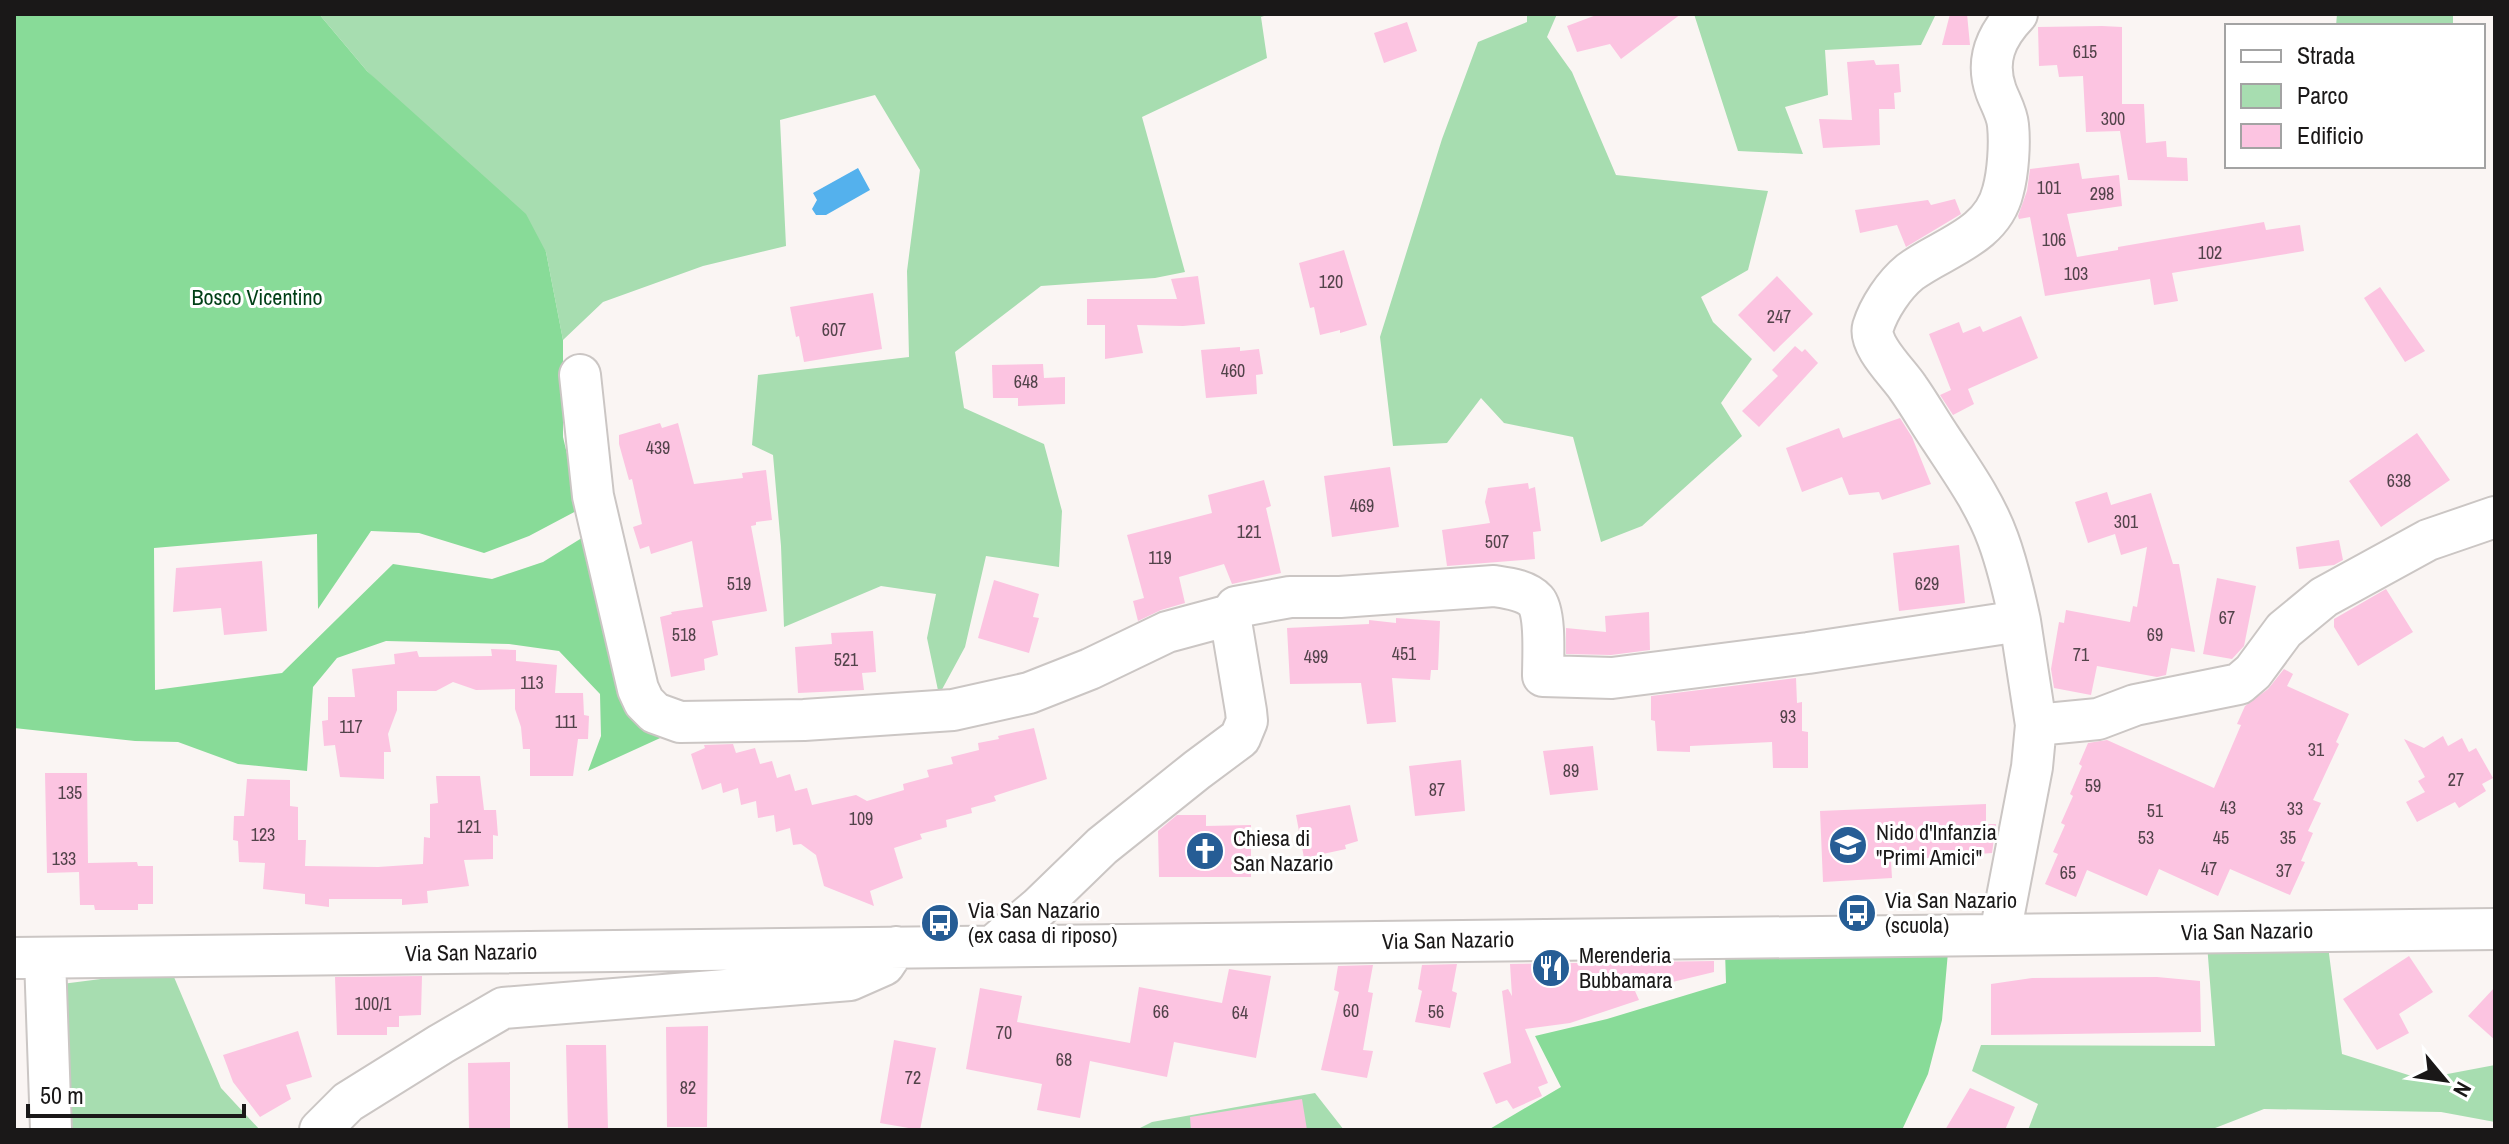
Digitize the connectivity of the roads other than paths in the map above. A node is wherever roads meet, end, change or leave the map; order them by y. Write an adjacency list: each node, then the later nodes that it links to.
1 (2017, 14): 5 (street)
2 (580, 375): 4 (street)
3 (2495, 517): 6 (street)
4 (1230, 615): 5 (street); 9 (street)
5 (2020, 621): 6 (street)
6 (2036, 725): 8 (street)
7 (2495, 929): 8 (street, Via San Nazario)
8 (2000, 934): 9 (street, Via San Nazario)
9 (994, 945): 10 (street, Via San Nazario)
10 (896, 947): 11 (street, Via San Nazario); 13 (street)
11 (30, 958): 12 (street, Via San Nazario)
12 (51, 1130)
13 (320, 1130)

